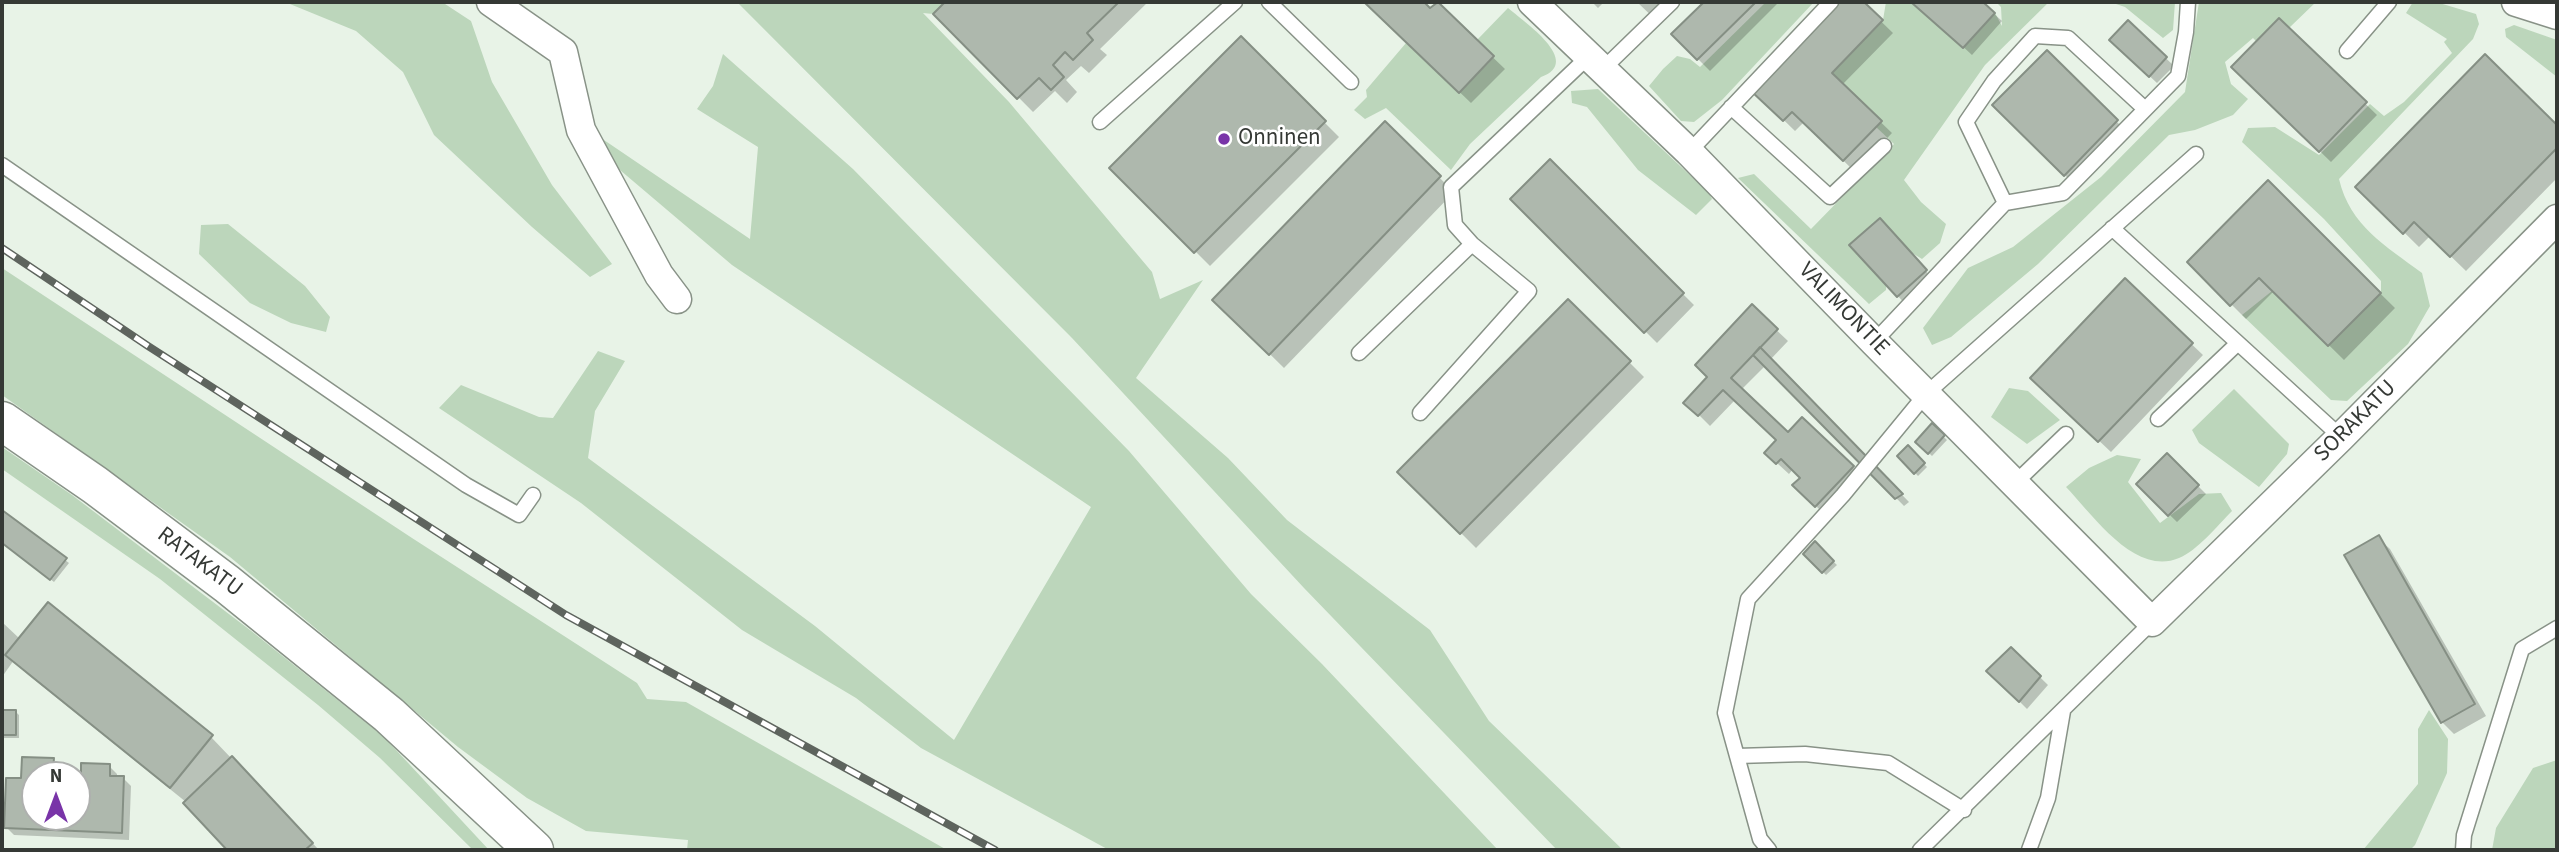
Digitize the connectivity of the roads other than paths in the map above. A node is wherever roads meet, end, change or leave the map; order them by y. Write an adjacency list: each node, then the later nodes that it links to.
1 (491, 2): 25 (street)
2 (1235, 2): 16 (lane)
3 (1269, 2): 13 (lane)
4 (1532, 2): 12 (street, VALIMONTIE)
5 (1672, 2): 12 (lane)
6 (1831, 2): 14 (lane)
7 (2188, 2): 15 (lane)
8 (2389, 2): 11 (lane)
9 (2516, 2): 10 (street)
10 (2557, 15)
11 (2347, 51)
12 (1596, 62): 18 (street, VALIMONTIE); 24 (lane)
13 (1351, 82)
14 (1731, 107): 17 (lane); 18 (lane)
15 (2145, 109): 21 (lane); 21 (lane)
16 (1100, 122)
17 (1884, 146)
18 (1689, 152): 26 (street, VALIMONTIE)
19 (2196, 154): 23 (lane)
20 (2, 165): 36 (lane)
21 (2005, 203): 26 (lane)
22 (2557, 219): 34 (street, SORAKATU)
23 (2112, 228): 27 (lane); 29 (lane)
24 (1472, 244): 28 (lane); 30 (lane)
25 (677, 299)
26 (1874, 342): 29 (street, VALIMONTIE)
27 (2238, 343): 31 (lane); 34 (lane)
28 (1359, 353)
29 (1926, 394): 35 (street, VALIMONTIE); 41 (lane)
30 (1420, 413)
31 (2158, 419)
32 (2, 421): 40 (main road, RATAKATU)
33 (2066, 434): 35 (lane)
34 (2341, 438): 37 (street, SORAKATU)
35 (2015, 483): 37 (street, VALIMONTIE)
36 (533, 495)
37 (2152, 622): 39 (lane)
38 (2557, 628): 48 (lane)
39 (2063, 711): 42 (lane); 47 (lane)
40 (389, 715): 43 (main road, RATAKATU); 44 (main road, RATAKATU)
41 (1737, 756): 42 (lane); 45 (lane)
42 (1964, 810): 46 (lane)
43 (505, 850)
44 (534, 850)
45 (1769, 850)
46 (1920, 850)
47 (2029, 850)
48 (2463, 850)

